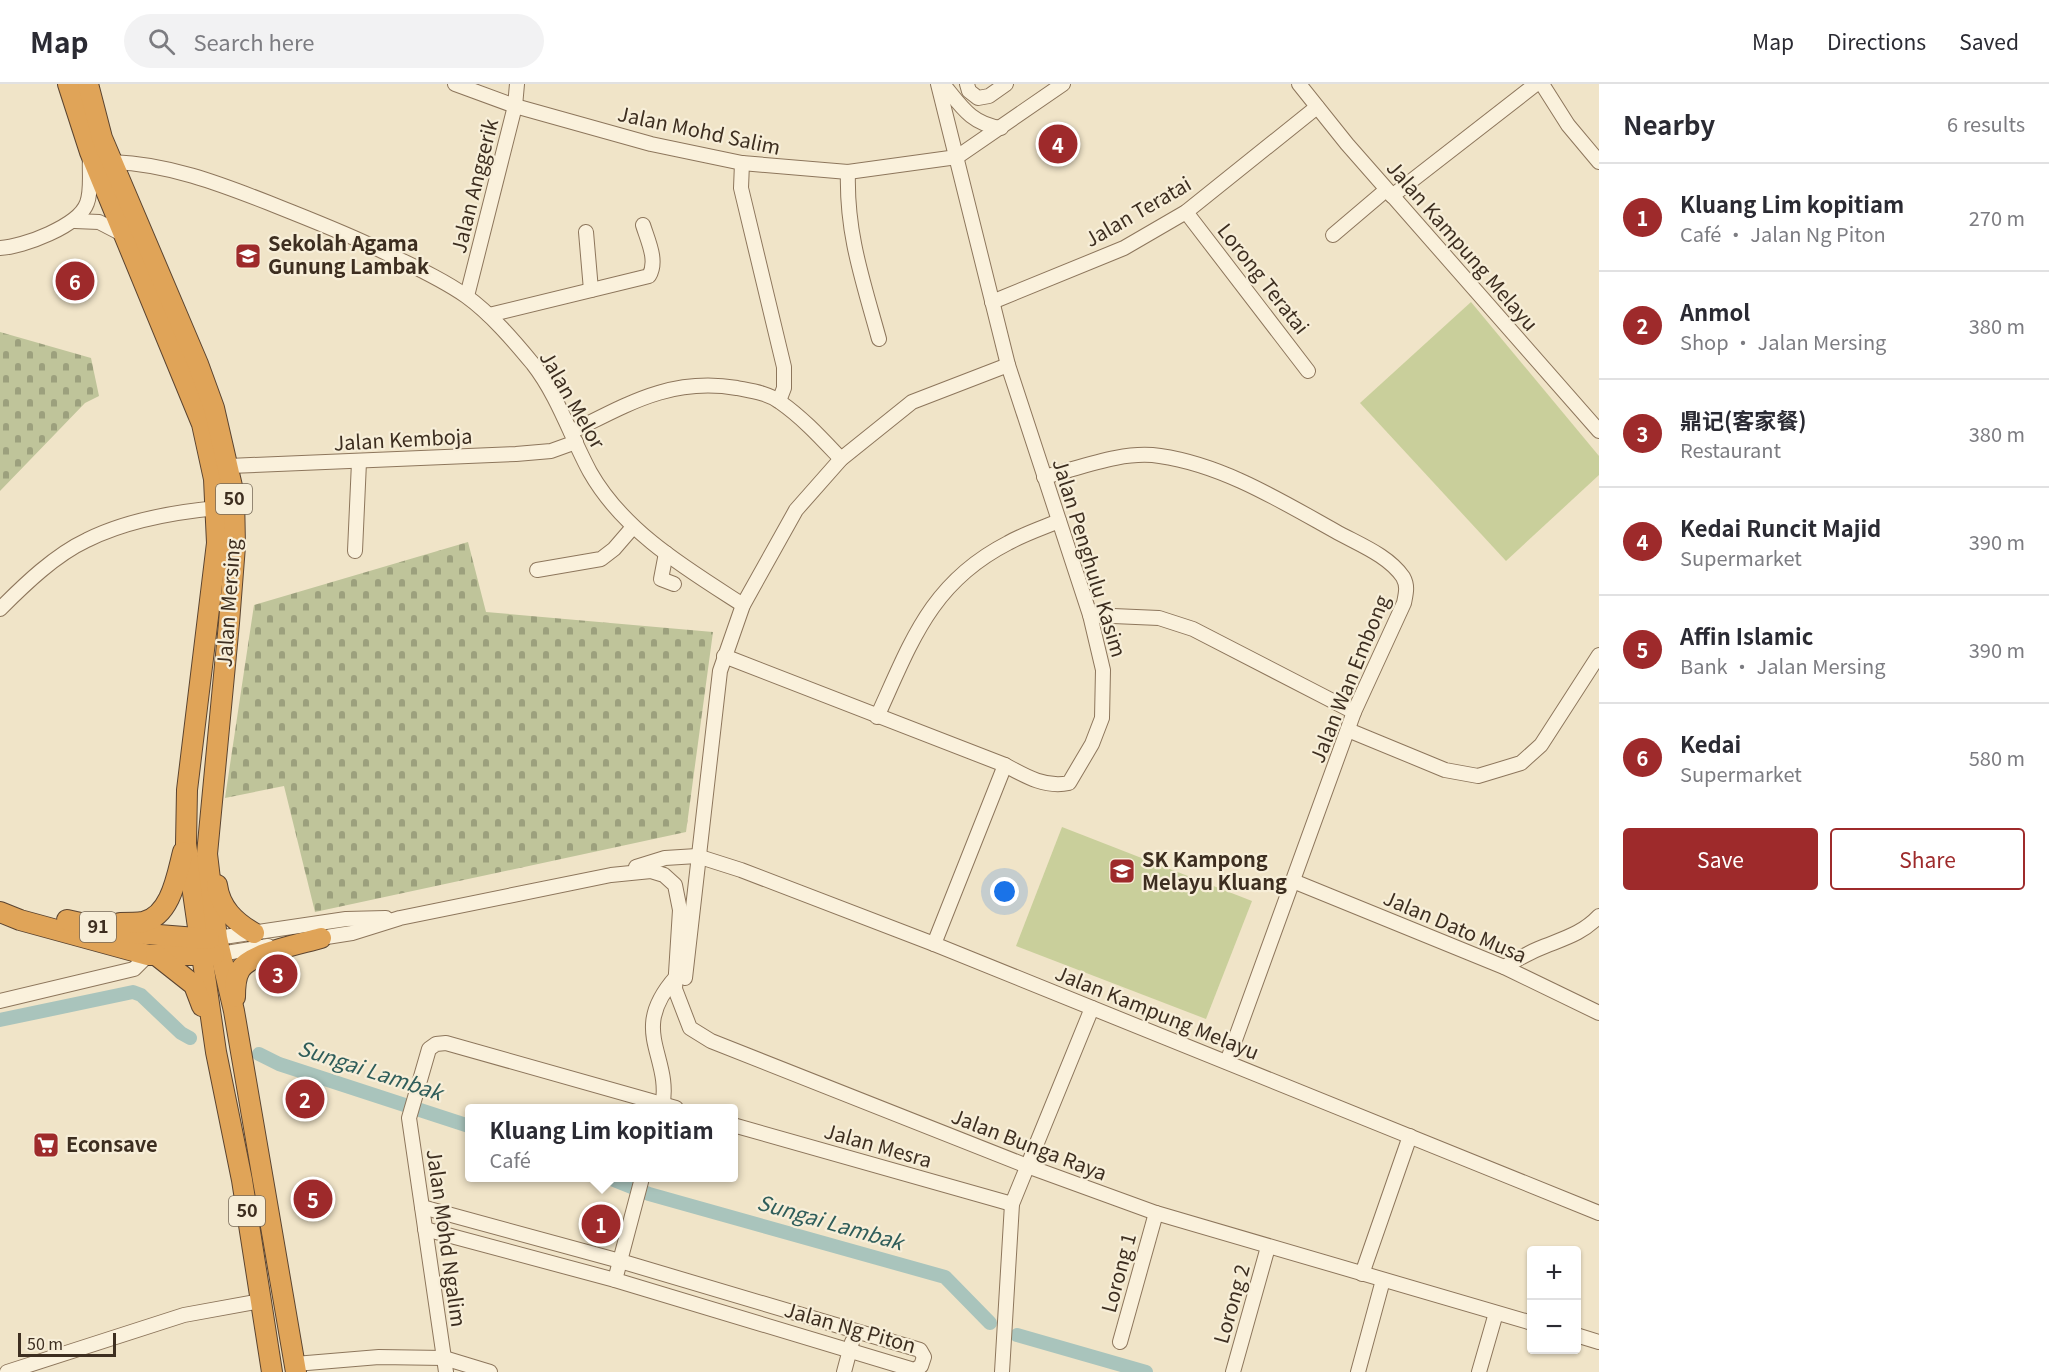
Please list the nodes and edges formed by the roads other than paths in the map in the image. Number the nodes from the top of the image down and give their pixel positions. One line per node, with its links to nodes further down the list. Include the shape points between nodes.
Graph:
1 (68, 84): 16 (highway, Jalan Mersing / 50)
2 (88, 84): 18 (highway, Jalan Mersing / 50, via 102,138)
3 (455, 84): 13 (street, Jalan Mohd Salim)
4 (517, 84): 13 (street, Jalan Anggerik)
5 (940, 84): 15 (street, via 968,116); 17 (street, Jalan Penghulu Kasim)
6 (967, 84): 7 (street, via 978,98 990,96)
7 (1006, 84)
8 (1063, 84): 15 (street, Jalan Mohd Salim)
9 (1299, 84): 14 (street, Jalan Kampung Melayu)
10 (1536, 84): 12 (street)
11 (1542, 84): 19 (street, via 1568,125)
12 (1517, 89): 22 (street)
13 (514, 106): 20 (street, Jalan Mohd Salim, via 651,144); 31 (street, Jalan Anggerik)
14 (1317, 107): 22 (street, Jalan Kampung Melayu); 23 (street, Jalan Teratai)
15 (1001, 128): 17 (street, Jalan Mohd Salim)
16 (90, 152): 24 (street, via 88,200); 28 (highway, Jalan Mersing / 50)
17 (957, 157): 21 (street, Jalan Mohd Salim); 32 (street, Jalan Penghulu Kasim)
18 (113, 162): 31 (street, Jalan Melor, via 146,163 215,182 340,231); 42 (highway, Jalan Mersing / 50, via 198,364)
19 (1599, 162)
20 (742, 163): 21 (street, Jalan Mohd Salim); 37 (street, via 741,188 784,367 784,388)
21 (848, 172): 34 (street, via 847,207 853,243)
22 (1389, 193): 27 (street); 38 (street, Jalan Kampung Melayu)
23 (1186, 212): 32 (street, Jalan Teratai, via 1124,248); 36 (street, Lorong Teratai)
24 (75, 221): 28 (street, via 99,222); 29 (street, via 47,235)
25 (643, 225): 30 (street, via 653,262 649,276)
26 (586, 232): 30 (street)
27 (1333, 235)
28 (126, 236): 44 (highway, Jalan Mersing / 50, via 202,424)
29 (0, 248)
30 (591, 290): 33 (street)
31 (467, 296): 33 (street, Jalan Melor)
32 (992, 302): 35 (street, Jalan Penghulu Kasim)
33 (489, 315): 39 (street, Jalan Melor, via 534,366)
34 (879, 339)
35 (1008, 365): 40 (street, via 912,402); 43 (street, Jalan Penghulu Kasim)
36 (1308, 371)
37 (778, 401): 39 (street, Jalan Kemboja, via 758,392 713,384 686,386 649,394); 40 (street, Jalan Kemboja)
38 (1598, 427)
39 (574, 437): 41 (street, Jalan Kemboja, via 551,451); 46 (street, Jalan Melor, via 591,474)
40 (841, 459): 51 (street, via 796,510)
41 (359, 462): 42 (street, Jalan Kemboja); 47 (street)
42 (229, 466): 60 (highway, Jalan Mersing / 50, via 235,546)
43 (1044, 477): 45 (street, Jalan Penghulu Kasim); 56 (street, Jalan Wan Embong, via 1125,457 1158,455 1190,462 1281,501 1386,560 1407,586 1404,603)
44 (217, 508): 52 (street, via 132,525 87,540 34,578); 61 (highway, Jalan Mersing / 50, via 217,543 187,790)
45 (1059, 521): 53 (street, Jalan Penghulu Kasim); 57 (street, via 1008,543 952,582 920,624)
46 (633, 527): 48 (street, Jalan Melor); 49 (street, via 601,559)
47 (355, 552)
48 (666, 553): 50 (street, via 661,579); 51 (street, Jalan Melor)
49 (537, 570)
50 (674, 584)
51 (743, 605): 55 (street)
52 (0, 609)
53 (1090, 615): 56 (street, via 1159,618 1193,629); 59 (street, Jalan Penghulu Kasim, via 1103,670 1104,695 1102,718 1080,765 1069,783 1055,786)
54 (1599, 655): 58 (street, via 1540,745 1521,763 1478,776 1445,770)
55 (724, 656): 57 (street, Jalan Penghulu Kasim); 62 (street)
56 (1354, 712): 58 (street, Jalan Wan Embong)
57 (877, 717): 59 (street, Jalan Penghulu Kasim)
58 (1348, 730): 64 (street, Jalan Wan Embong)
59 (1005, 765): 72 (street)
60 (209, 826): 70 (highway, via 218,890 225,909 236,923); 73 (highway, Jalan Mersing / 50)
61 (186, 844): 67 (highway, via 174,887 162,911 145,922); 73 (highway, Jalan Mersing / 50)
62 (697, 856): 63 (street, via 665,858); 72 (street, Jalan Kampung Melayu); 79 (street)
63 (611, 875): 69 (street); 76 (street, via 651,871 664,875 675,885 680,910)
64 (1293, 881): 75 (street, Jalan Dato Musa); 83 (street, Jalan Wan Embong)
65 (0, 903): 67 (highway, 91)
66 (0, 912): 74 (highway, 91)
67 (48, 916): 73 (highway, 91)
68 (1599, 916): 75 (street, via 1572,937)
69 (400, 918): 70 (street, via 346,919); 71 (street)
70 (254, 933): 73 (street)
71 (321, 938): 73 (street); 80 (highway, via 250,960 235,983)
72 (934, 944): 78 (street, Jalan Kampung Melayu)
73 (209, 947): 74 (highway, 91); 80 (highway, Jalan Mersing / 50); 82 (highway, Jalan Mersing / 50)
74 (152, 955): 77 (street, via 134,969); 82 (highway, via 194,985)
75 (1504, 967): 81 (street, Jalan Dato Musa)
76 (676, 977): 79 (street); 85 (street, via 653,1013 653,1039)
77 (0, 1001)
78 (1092, 1008): 83 (street, Jalan Kampung Melayu); 88 (street)
79 (681, 1010): 88 (street, Jalan Bunga Raya, via 690,1028 711,1041)
80 (234, 1011): 109 (highway, Jalan Mersing / 50)
81 (1599, 1013)
82 (214, 1039): 100 (highway, Jalan Mersing / 50)
83 (1227, 1062): 87 (street, Jalan Kampung Melayu)
84 (657, 1104): 91 (street, Jalan Mohd Ngalim, via 446,1043 436,1044 429,1049 409,1118)
85 (666, 1104)
86 (738, 1126): 90 (street, Jalan Mesra)
87 (1410, 1136): 93 (street, Jalan Kampung Melayu); 97 (street)
88 (1028, 1166): 90 (street); 92 (street, Jalan Bunga Raya)
89 (640, 1186): 96 (street)
90 (1012, 1204): 114 (street)
91 (422, 1207): 94 (street, Jalan Mohd Ngalim); 96 (street, Jalan Ng Piton)
92 (1156, 1213): 95 (street, Jalan Bunga Raya); 105 (street, Lorong 1)
93 (1599, 1213)
94 (425, 1228): 98 (street, Jalan Ng Piton); 108 (street, Jalan Mohd Ngalim)
95 (1268, 1247): 97 (street, Jalan Bunga Raya); 115 (street, Lorong 2)
96 (620, 1261): 98 (street); 103 (street, Jalan Ng Piton)
97 (1362, 1274): 99 (street, Jalan Bunga Raya)
98 (615, 1280): 107 (street, Jalan Ng Piton)
99 (1383, 1280): 101 (street, Jalan Bunga Raya); 116 (street)
100 (261, 1301): 110 (street, via 184,1315); 111 (highway, Jalan Mersing / 50)
101 (1496, 1313): 102 (street, Jalan Bunga Raya); 117 (street)
102 (1527, 1322)
103 (855, 1331): 107 (street); 107 (street, Jalan Ng Piton, via 920,1350 924,1357 921,1366 914,1370)
104 (1581, 1337): 106 (street)
105 (1120, 1342)
106 (1599, 1342)
107 (850, 1350): 113 (street)
108 (445, 1365): 109 (street, via 379,1357); 112 (street)
109 (296, 1368)
110 (7, 1372)
111 (272, 1372)
112 (490, 1372)
113 (844, 1372)
114 (1002, 1372)
115 (1233, 1372)
116 (1358, 1372)
117 (1479, 1372)

